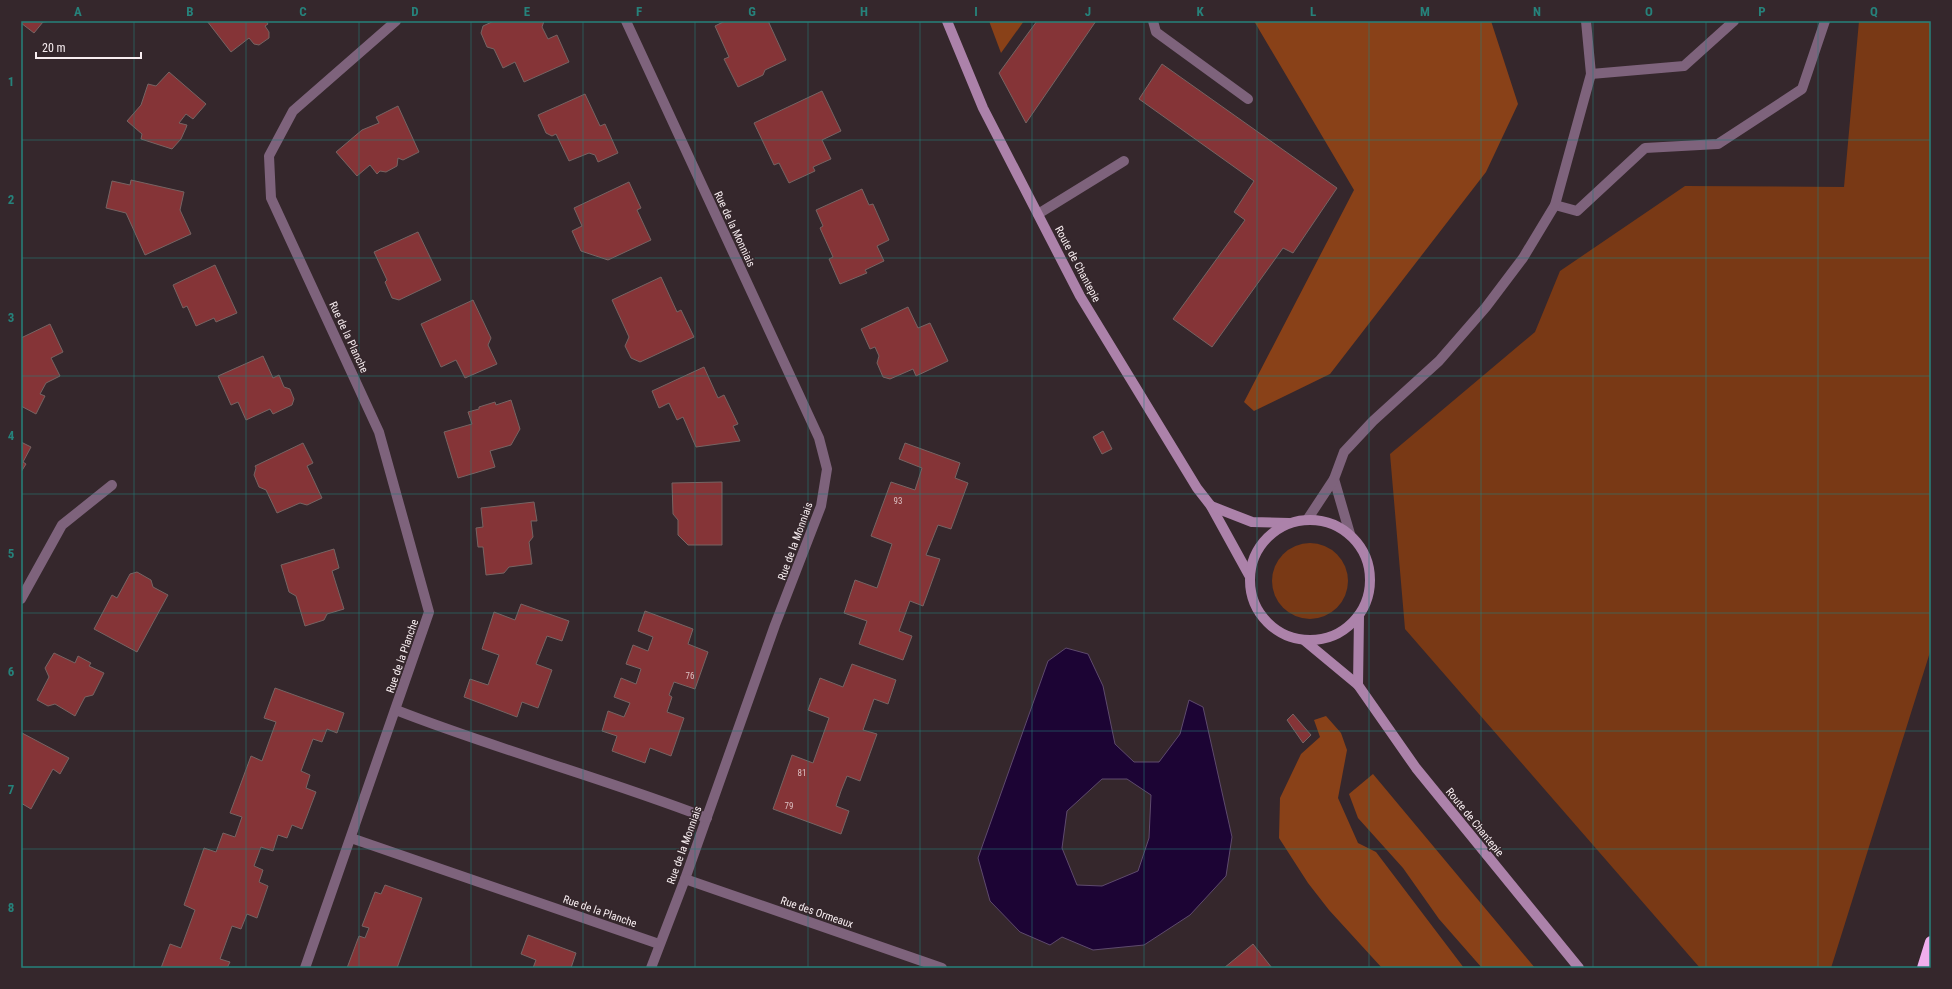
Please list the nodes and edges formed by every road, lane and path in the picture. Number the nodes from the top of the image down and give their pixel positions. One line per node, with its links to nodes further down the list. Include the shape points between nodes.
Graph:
1 (396, 21): 24 (street, Rue de la Planche, via 293,111 269,156 271,198 379,432 429,612)
2 (626, 21): 25 (street, Rue de la Monniais, via 819,438 827,469 821,506 775,625)
3 (947, 21): 12 (street, Route de Chantepie, via 983,108)
4 (1153, 21): 9 (street, via 1156,32)
5 (1586, 21): 8 (street)
6 (1734, 21): 8 (street, via 1684,66)
7 (1825, 21): 11 (street, via 1802,89 1718,144 1645,148 1577,211)
8 (1591, 74): 11 (street)
9 (1248, 99)
10 (1124, 161): 12 (street)
11 (1555, 205): 13 (street, via 1522,258 1486,307 1439,361 1373,421 1344,452)
12 (1038, 214): 15 (street, Route de Chantepie, via 1080,296 1197,488)
13 (1334, 479): 16 (street); 18 (street)
14 (112, 484): 20 (street, via 62,525)
15 (1211, 506): 17 (street, via 1252,522); 19 (street, Route de Chantepie)
16 (1307, 520): 17 (street); 18 (street, via 1322,521)
17 (1289, 523): 19 (street, via 1274,531 1262,543 1254,558)
18 (1350, 534): 21 (street, via 1362,548 1369,565 1371,583 1368,601)
19 (1250, 575): 22 (street, via 1250,594 1258,612 1270,627 1286,636)
20 (21, 599)
21 (1359, 617): 22 (street, via 1344,631 1325,639); 23 (street)
22 (1305, 641): 23 (street, Route de Chantepie)
23 (1358, 685): 33 (street, Route de Chantepie, via 1416,768)
24 (396, 710): 25 (street, Rue de la Planche); 26 (street, Rue de la Planche)
25 (706, 818): 27 (street, Rue de la Monniais)
26 (351, 838): 29 (street, Rue de la Planche); 30 (street, Rue de la Planche)
27 (685, 879): 29 (street, Rue de la Monniais); 32 (street, Rue des Ormeaux)
28 (1931, 942): 34 (highway)
29 (659, 944): 31 (street, Rue de la Monniais)
30 (305, 968)
31 (651, 968)
32 (942, 968)
33 (1579, 968)
34 (1923, 968)

